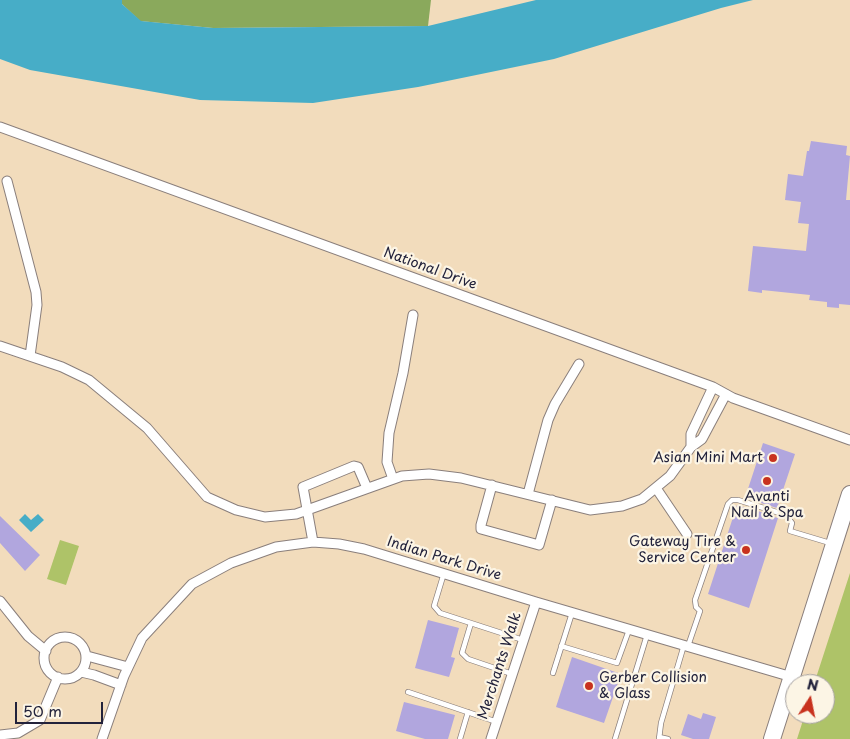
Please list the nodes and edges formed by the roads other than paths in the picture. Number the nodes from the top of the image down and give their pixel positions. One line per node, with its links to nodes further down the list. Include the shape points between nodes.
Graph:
1 (0, 127): 7 (street, National Drive)
2 (7, 181): 5 (street, via 36,292)
3 (413, 315): 11 (street, via 404,373 388,433 387,462)
4 (0, 346): 5 (street)
5 (30, 356): 18 (street, via 88,380 147,428 207,497 236,510 266,518)
6 (579, 364): 15 (street, via 548,420)
7 (713, 387): 8 (street, National Drive); 10 (street, via 691,434)
8 (726, 394): 9 (street, National Drive); 10 (street, via 702,439)
9 (850, 440)
10 (691, 447): 14 (street, via 670,476)
11 (393, 479): 12 (street, via 429,474); 13 (street)
12 (492, 485): 15 (street); 17 (street, via 481,529 539,546)
13 (367, 488): 18 (street); 18 (street, via 358,467 354,466 303,487)
14 (656, 488): 17 (street, via 642,499 622,506 590,510); 19 (street)
15 (528, 494): 17 (street)
16 (850, 494): 21 (highway)
17 (552, 500)
18 (308, 509): 20 (street)
19 (688, 534)
20 (313, 542): 22 (street, Indian Park Drive, via 364,549); 34 (street, Indian Park Drive, via 276,547 231,562 192,584 142,638)
21 (834, 544): 31 (lane, via 790,531 792,523 786,515 732,500 695,600 700,611); 38 (highway)
22 (444, 574): 24 (street, Indian Park Drive); 26 (lane, via 434,606 440,613)
23 (0, 601): 32 (street, via 28,636)
24 (536, 602): 25 (street, Indian Park Drive); 29 (street, Merchants Walk)
25 (572, 613): 27 (street, Indian Park Drive); 30 (lane)
26 (471, 623): 29 (lane); 37 (lane, via 462,653 468,659)
27 (629, 630): 28 (street, Indian Park Drive); 30 (lane, via 617,663)
28 (647, 635): 31 (street, Indian Park Drive); 51 (lane)
29 (524, 640): 37 (street, Merchants Walk)
30 (561, 646): 36 (lane)
31 (686, 646): 39 (street, Indian Park Drive); 47 (lane)
32 (46, 651): 33 (street, via 56,639 64,637 80,642); 40 (street, via 46,666)
33 (87, 656): 34 (street); 35 (street)
34 (128, 667): 41 (street, Indian Park Drive)
35 (81, 672): 40 (street, via 70,678); 41 (street)
36 (552, 673)
37 (512, 674): 45 (street, Merchants Walk)
38 (793, 674)
39 (785, 676)
40 (58, 677): 46 (street, via 40,720 18,733)
41 (121, 685): 48 (street, Indian Park Drive)
42 (408, 692): 44 (lane)
43 (785, 699): 53 (highway)
44 (468, 712): 45 (lane); 49 (lane)
45 (497, 722): 50 (street, Merchants Walk)
46 (0, 735)
47 (659, 738): 52 (lane)
48 (102, 739)
49 (460, 739)
50 (491, 739)
51 (614, 739)
52 (668, 739)
53 (772, 739)

